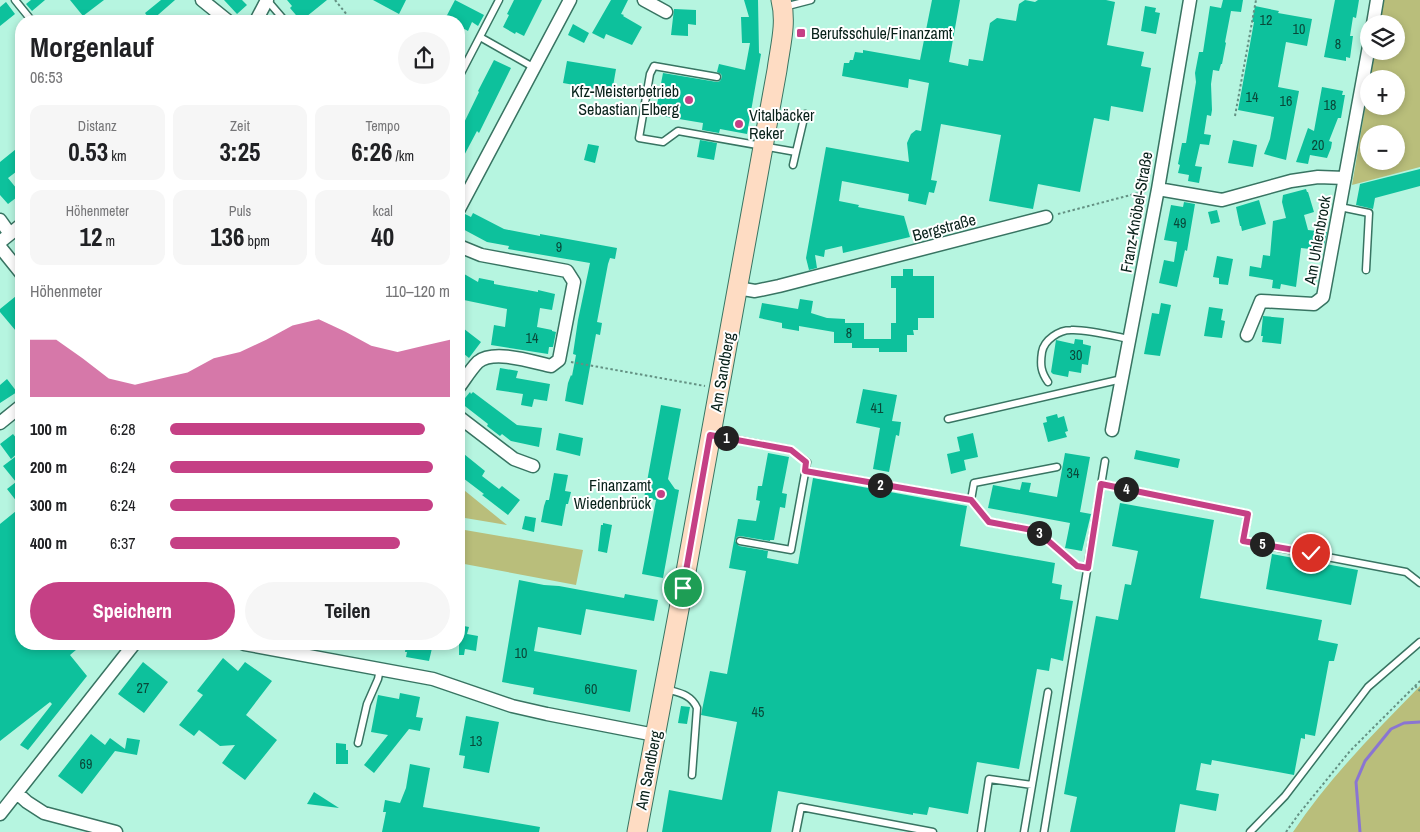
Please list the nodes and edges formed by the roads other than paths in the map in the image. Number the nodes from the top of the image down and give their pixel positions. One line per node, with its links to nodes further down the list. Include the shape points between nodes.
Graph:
1 (15, 0): 12 (lane)
2 (202, 0): 13 (street)
3 (267, 0): 14 (street); 15 (lane)
4 (499, 0): 17 (lane)
5 (570, 0): 20 (street)
6 (644, 0): 11 (street)
7 (812, 0): 10 (lane)
8 (1190, 0): 27 (street, Franz-Knöbel-Straße)
9 (1377, 0): 16 (street)
10 (782, 4): 23 (main road, Am Sandberg, via 783,28)
11 (666, 12)
12 (27, 15)
13 (221, 15)
14 (259, 15)
15 (280, 15)
16 (1374, 15)
17 (480, 37): 19 (lane); 20 (lane)
18 (1366, 60): 26 (street, Am Uhlenbrock)
19 (465, 66)
20 (533, 67): 28 (street)
21 (717, 77): 23 (lane, via 654,66 639,138 663,142 678,131)
22 (805, 114): 24 (lane)
23 (763, 146): 24 (lane); 39 (main road, Am Sandberg)
24 (796, 152): 25 (lane)
25 (793, 165)
26 (1345, 178): 27 (street, Am Uhlenbrock, via 1291,181 1222,200); 29 (street, Am Uhlenbrock)
27 (1158, 188): 41 (street, Franz-Knöbel-Straße)
28 (465, 197)
29 (1340, 207): 38 (lane, via 1369,213); 40 (street, Am Uhlenbrock, via 1323,297 1314,304 1261,301)
30 (1046, 217): 39 (street, Bergstraße, via 779,286 755,291)
31 (0, 220): 33 (street)
32 (15, 230): 33 (street)
33 (10, 234): 34 (street)
34 (0, 242)
35 (0, 247): 37 (street)
36 (465, 248): 42 (street, via 481,255 567,271 574,282 559,360 552,366 487,357 478,362)
37 (15, 266)
38 (1366, 270)
39 (737, 288): 50 (main road, Am Sandberg)
40 (1247, 335)
41 (1129, 340): 43 (street, Franz-Knöbel-Straße); 44 (lane, via 1071,330 1056,334 1043,347 1042,373)
42 (465, 379)
43 (1122, 379): 46 (lane); 49 (street, Franz-Knöbel-Straße)
44 (1048, 382)
45 (15, 411): 48 (street)
46 (948, 419)
47 (465, 422): 52 (street, via 514,459)
48 (0, 423)
49 (1112, 430)
50 (710, 435): 54 (lane, via 791,450 806,462); 64 (main road, Am Sandberg)
51 (1105, 461): 55 (lane)
52 (533, 466)
53 (1057, 467): 56 (lane, via 974,483)
54 (805, 471): 56 (lane); 57 (lane, via 792,550)
55 (1101, 484): 58 (lane); 59 (lane, via 1248,514 1243,541 1406,572)
56 (971, 500): 58 (lane, via 989,522 1037,531 1077,566)
57 (740, 541)
58 (1088, 568): 78 (lane)
59 (1420, 583)
60 (1420, 642): 79 (lane, via 1368,687 1285,796)
61 (129, 650): 70 (street)
62 (277, 650): 63 (street)
63 (380, 669): 66 (street, via 434,679 512,706); 67 (lane)
64 (664, 689): 66 (main road, Am Sandberg); 68 (lane, via 686,694 694,700 697,708)
65 (1048, 692): 69 (lane)
66 (655, 735): 73 (main road, Am Sandberg)
67 (358, 743)
68 (692, 775)
69 (1032, 785): 76 (lane, via 989,778); 77 (lane)
70 (17, 793): 71 (street); 72 (street, via 44,813)
71 (0, 814)
72 (116, 832)
73 (637, 832)
74 (796, 832): 75 (lane, via 801,808)
75 (933, 832)
76 (981, 832)
77 (1024, 832)
78 (1044, 832)
79 (1250, 832)

